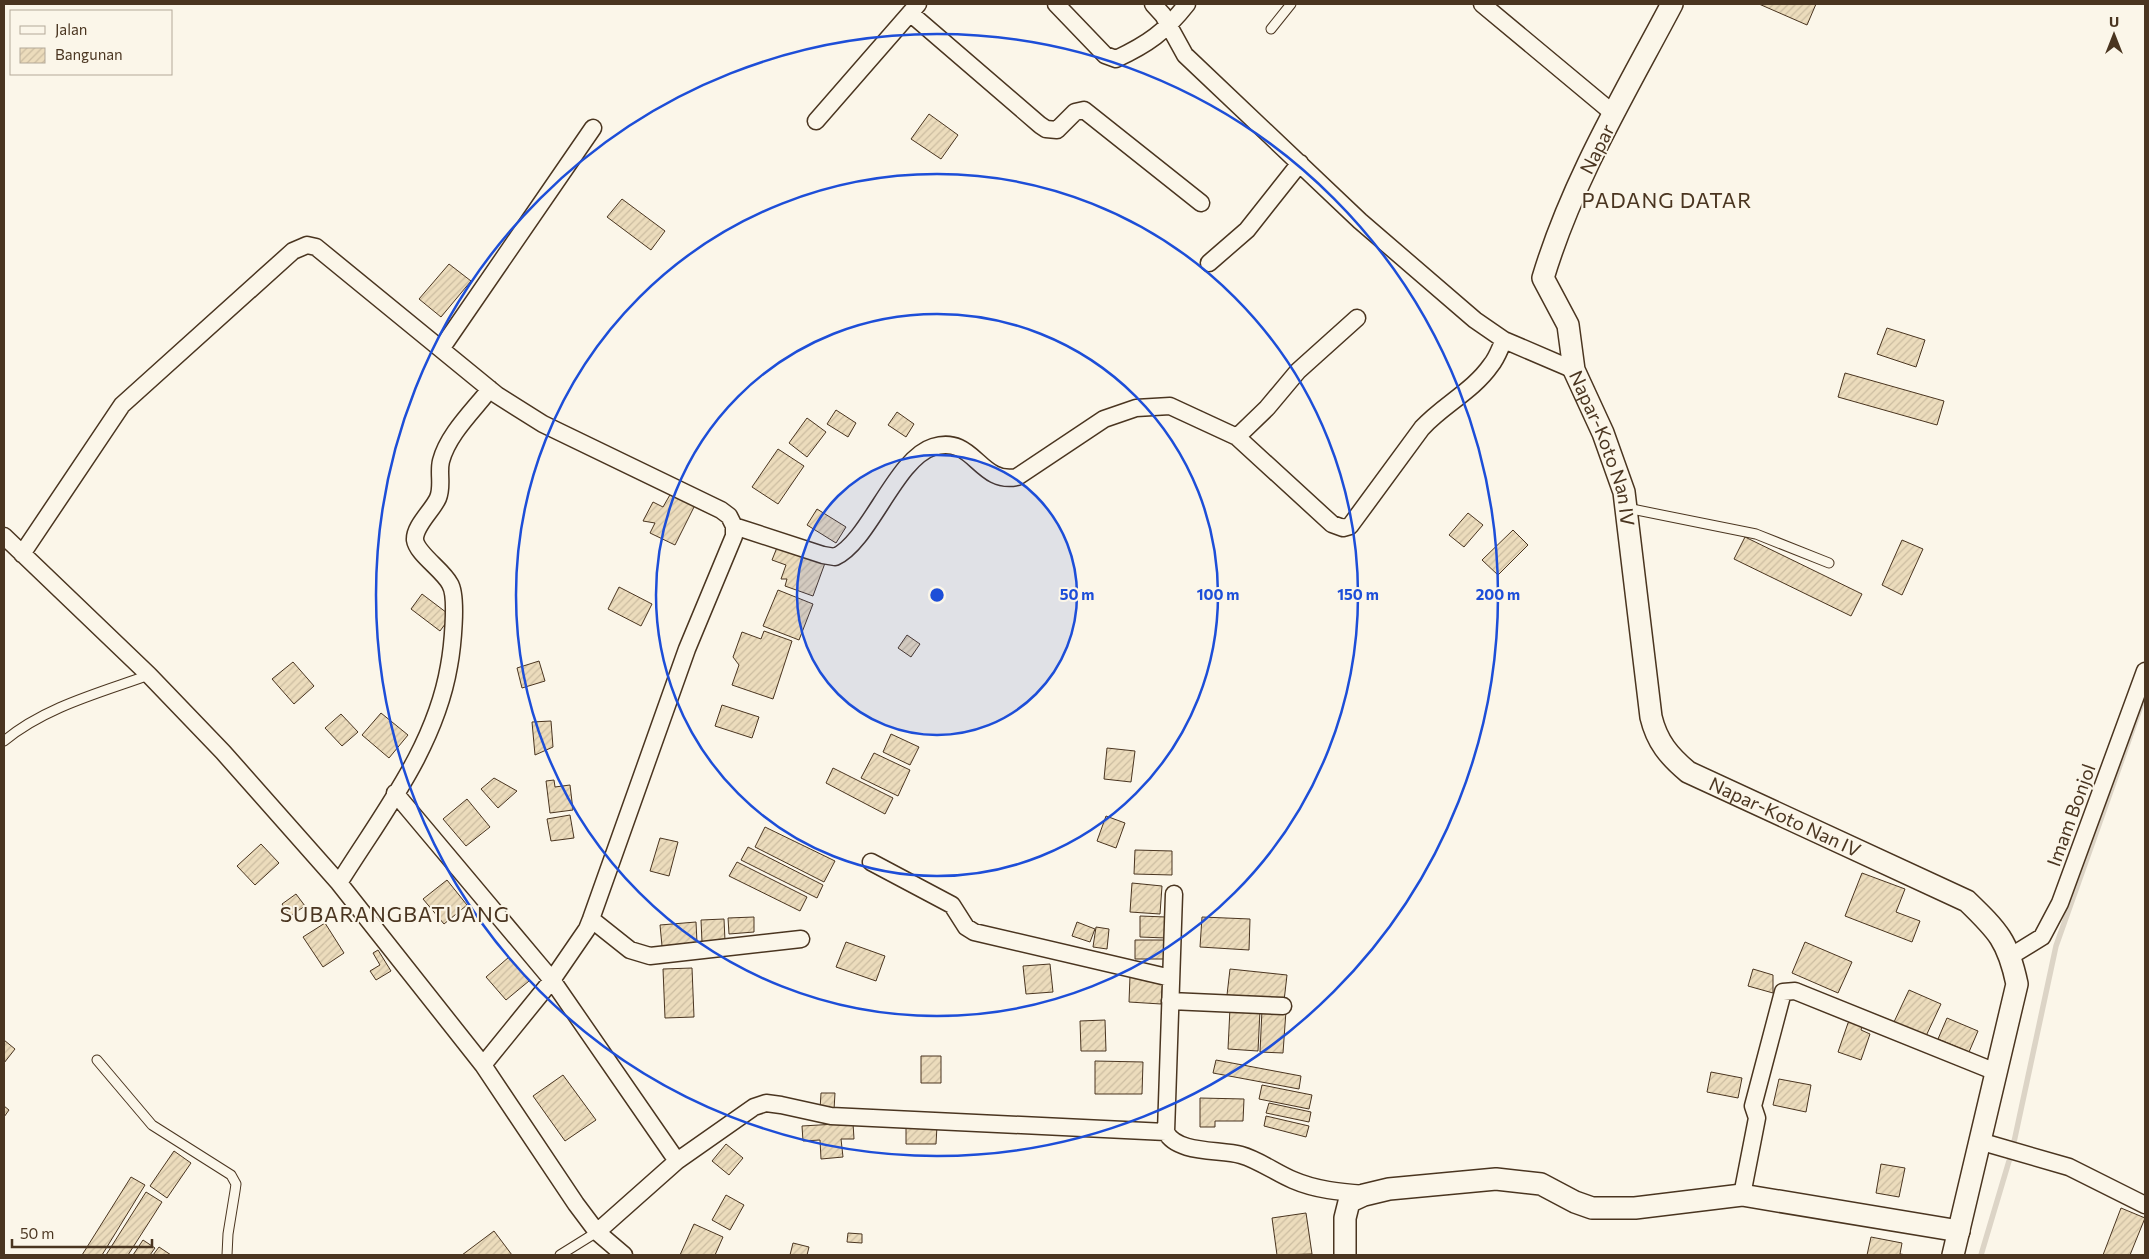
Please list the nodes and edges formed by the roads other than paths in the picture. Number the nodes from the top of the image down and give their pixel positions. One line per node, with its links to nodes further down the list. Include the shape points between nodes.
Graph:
1 (1056, 4): 8 (street, via 1110,58 1142,47)
2 (1153, 4): 8 (street)
3 (1187, 4): 8 (street)
4 (1291, 4): 9 (lane)
5 (1482, 4): 10 (street)
6 (1672, 4): 10 (street, Napar)
7 (914, 8): 11 (street); 14 (street, via 1040,125 1057,130 1075,112 1084,110)
8 (1169, 27): 13 (street, via 1185,54)
9 (1271, 29)
10 (1614, 114): 17 (street, Napar, via 1556,234 1543,278)
11 (816, 121)
12 (593, 128): 19 (street)
13 (1300, 162): 15 (street, via 1247,230); 18 (street, via 1367,227 1475,320)
14 (1201, 203)
15 (1209, 263)
16 (1357, 318): 22 (street, via 1298,371)
17 (1568, 325): 20 (street, Napar-Koto Nan IV)
18 (1504, 340): 20 (street); 22 (street, via 1492,364 1471,388 1422,428 1350,526 1343,528 1332,524)
19 (441, 349): 21 (street); 26 (street, via 316,247 301,246 122,405)
20 (1574, 370): 23 (street, Napar-Koto Nan IV, via 1615,463)
21 (490, 389): 24 (street, via 543,424 721,510); 31 (street, via 445,450 439,471 441,487 438,498 416,533 419,550 452,585 449,664 431,730 411,771)
22 (1237, 437): 24 (street, via 1170,406 1136,408 1104,419 1017,477 1003,479 963,449 953,445 932,447 917,456 854,540 835,557)
23 (1626, 508): 27 (lane, via 1756,534); 37 (street, Napar-Koto Nan IV, via 1651,717 1663,748 1688,772 1967,901 1990,923)
24 (734, 526): 35 (street, via 731,546 686,648)
25 (4, 536): 26 (street)
26 (22, 554): 29 (street)
27 (1829, 564)
28 (2145, 671): 37 (street, Imam Bonjol, via 2060,903 2042,938)
29 (149, 675): 30 (lane, via 58,708); 33 (street, via 223,752)
30 (4, 741)
31 (395, 793): 33 (street); 39 (street)
32 (870, 862): 38 (street, via 952,905 966,927 974,932)
33 (339, 884): 43 (street)
34 (1174, 894): 38 (street)
35 (591, 918): 36 (street, via 639,955); 39 (street)
36 (801, 939)
37 (2011, 956): 44 (street, Napar-Koto Nan IV, via 2017,984)
38 (1171, 978): 40 (street)
39 (552, 980): 43 (street); 47 (street)
40 (1170, 1001): 41 (street); 45 (street)
41 (1283, 1006)
42 (97, 1060): 53 (lane, via 152,1125 231,1175 236,1184)
43 (483, 1065): 52 (street)
44 (1996, 1072): 46 (street, Napar-Koto Nan IV); 48 (street, via 1795,991 1783,992 1753,1106 1757,1118)
45 (1166, 1132): 47 (street, via 831,1116 766,1104 754,1107); 49 (street, via 1182,1145 1244,1156 1305,1184)
46 (1979, 1141): 50 (street, via 2069,1167); 51 (street, Napar-Koto Nan IV)
47 (677, 1161): 52 (street)
48 (1742, 1195): 49 (street, via 1602,1209 1582,1205 1541,1184 1496,1179 1389,1189); 51 (street)
49 (1361, 1197): 56 (street, via 1345,1214)
50 (2145, 1205)
51 (1959, 1231): 57 (street, Napar-Koto Nan IV)
52 (597, 1232): 54 (lane); 55 (street)
53 (227, 1255)
54 (560, 1255)
55 (624, 1255)
56 (1345, 1255)
57 (1953, 1255)

